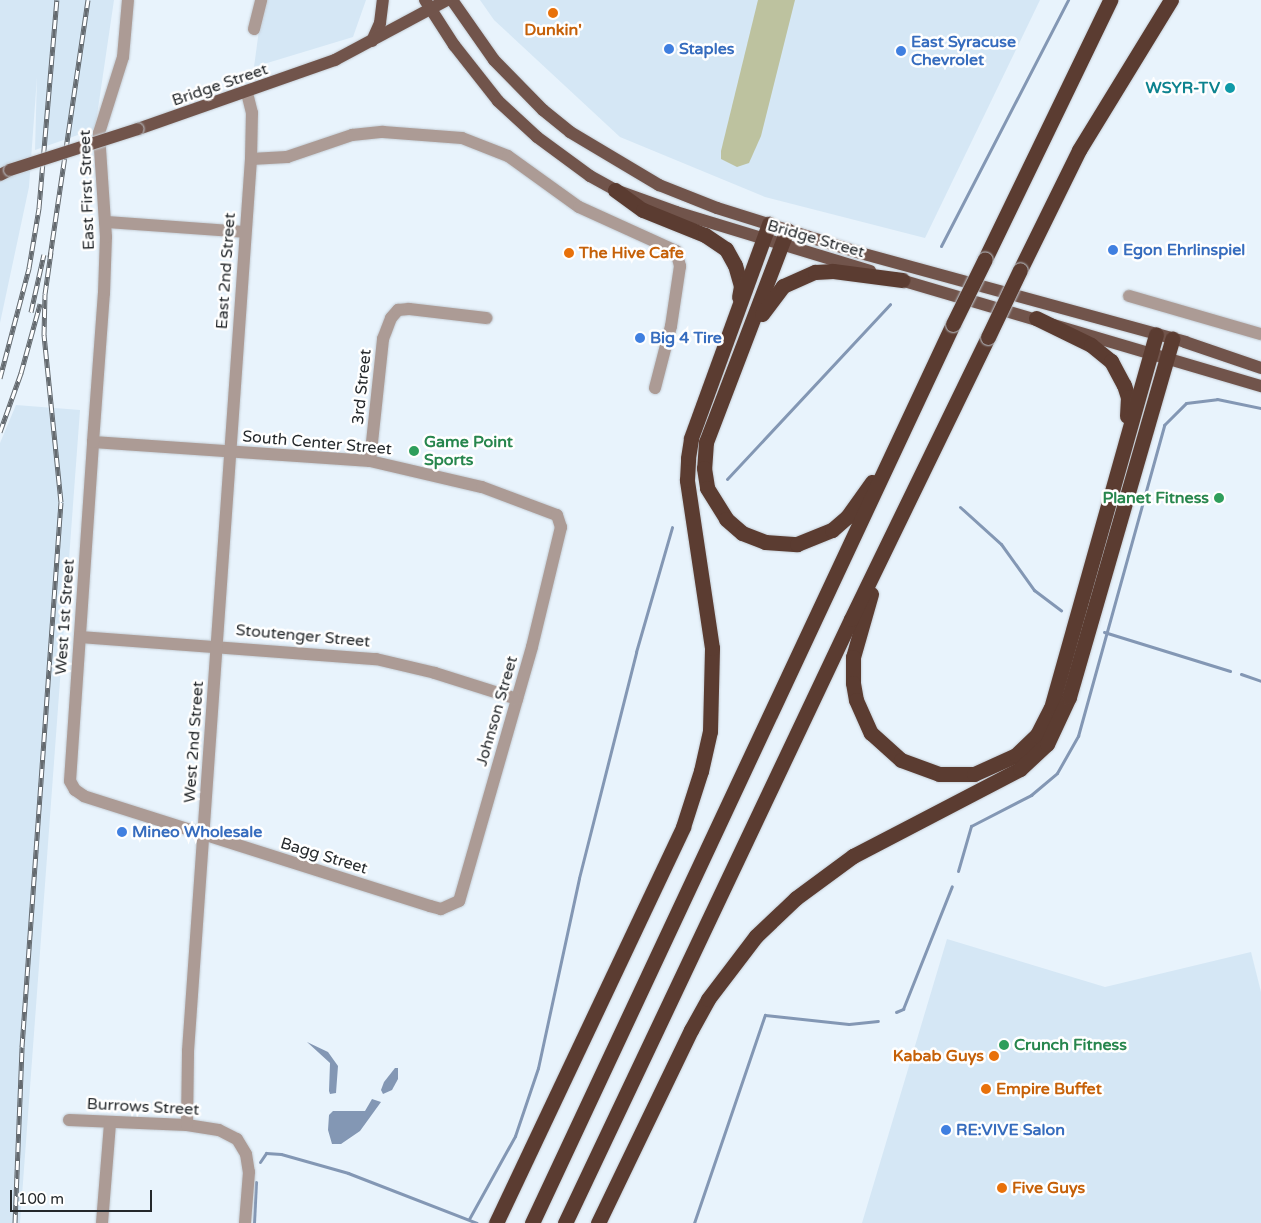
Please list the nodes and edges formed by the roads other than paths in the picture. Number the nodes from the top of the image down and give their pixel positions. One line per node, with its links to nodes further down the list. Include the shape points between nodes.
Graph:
1 (128, 0): 15 (street, East First Street, via 123,57 99,133)
2 (261, 0): 9 (street)
3 (383, 0): 10 (main road, via 380,23)
4 (447, 0): 8 (main road, Bridge Street)
5 (452, 0): 16 (main road, Bridge Street, via 494,60 542,110 570,132 659,185)
6 (1110, 0): 38 (highway, bridge)
7 (1171, 0): 41 (highway, bridge, via 1087,136)
8 (428, 5): 10 (main road, Bridge Street); 14 (main road, Bridge Street, via 498,101 544,142)
9 (254, 29)
10 (372, 42): 11 (main road, Bridge Street, via 335,60)
11 (247, 93): 12 (street, East 2nd Street, via 252,112); 13 (main road, Bridge Street, bridge)
12 (251, 159): 18 (street, East 2nd Street); 34 (street, via 287,157 352,135 383,132 462,138 508,156 579,207 676,251 680,266 671,326)
13 (2, 172)
14 (615, 190): 19 (main road, Bridge Street); 25 (highway, via 643,210 705,235 726,249 736,265 741,286)
15 (106, 222): 18 (street); 35 (street, East First Street)
16 (769, 224): 17 (main road, Bridge Street); 19 (highway)
17 (787, 230): 20 (highway); 27 (main road, Bridge Street)
18 (246, 232): 37 (street, East 2nd Street)
19 (764, 241): 20 (main road, Bridge Street); 25 (highway)
20 (781, 245): 21 (main road, Bridge Street); 26 (highway)
21 (902, 280): 24 (main road, Bridge Street); 26 (highway, via 833,271 802,276 774,295)
22 (1128, 296): 28 (street)
23 (486, 318): 39 (street, 3rd Street, via 409,308 398,310 391,318 383,339)
24 (1036, 318): 30 (main road, Bridge Street); 36 (highway, via 1098,350 1118,371 1128,398)
25 (734, 322): 54 (highway, via 691,438 688,458 687,480 712,648 710,731 701,771 683,827)
26 (749, 334): 38 (highway, via 706,442 704,468 707,488 716,505 742,532 777,544 808,541 832,530 847,517)
27 (1156, 334): 29 (main road, Bridge Street); 30 (highway)
28 (1261, 334)
29 (1172, 339): 31 (highway); 32 (main road, Bridge Street)
30 (1151, 351): 31 (main road, Bridge Street); 36 (highway)
31 (1167, 356): 33 (main road, Bridge Street); 58 (highway, via 1069,697 1047,744 1020,769 853,856 796,898 756,936 708,999 690,1030)
32 (1261, 368)
33 (1261, 386)
34 (655, 388)
35 (93, 442): 37 (street, South Center Street); 42 (street, West 1st Street)
36 (1126, 443): 41 (highway, via 1051,708 1037,735 1000,765 956,776 921,770 884,747 865,723 852,683 853,657)
37 (230, 452): 39 (street, South Center Street); 43 (street, West 2nd Street)
38 (892, 452): 48 (highway)
39 (370, 461): 40 (street, South Center Street, via 482,487 550,510)
40 (559, 518): 44 (street, Johnson Street, via 561,527)
41 (885, 552): 57 (highway)
42 (80, 637): 43 (street, Stoutenger Street); 45 (street, West 1st Street, via 70,782)
43 (217, 646): 44 (street, Stoutenger Street, via 376,658); 46 (street, West 2nd Street)
44 (517, 699): 47 (street, Johnson Street, via 462,894 459,901)
45 (76, 791): 46 (street, Bagg Street)
46 (204, 836): 47 (street, Bagg Street, via 430,906); 51 (street, West 2nd Street, via 188,1051)
47 (450, 906)
48 (587, 1101): 55 (highway); 56 (highway)
49 (69, 1120): 50 (street, Burrows Street)
50 (110, 1123): 51 (street, Burrows Street); 52 (street)
51 (187, 1125): 53 (street, Burrows Street, via 219,1130 240,1142 249,1172)
52 (102, 1223)
53 (245, 1223)
54 (496, 1223)
55 (524, 1223)
56 (532, 1223)
57 (565, 1223)
58 (598, 1223)

